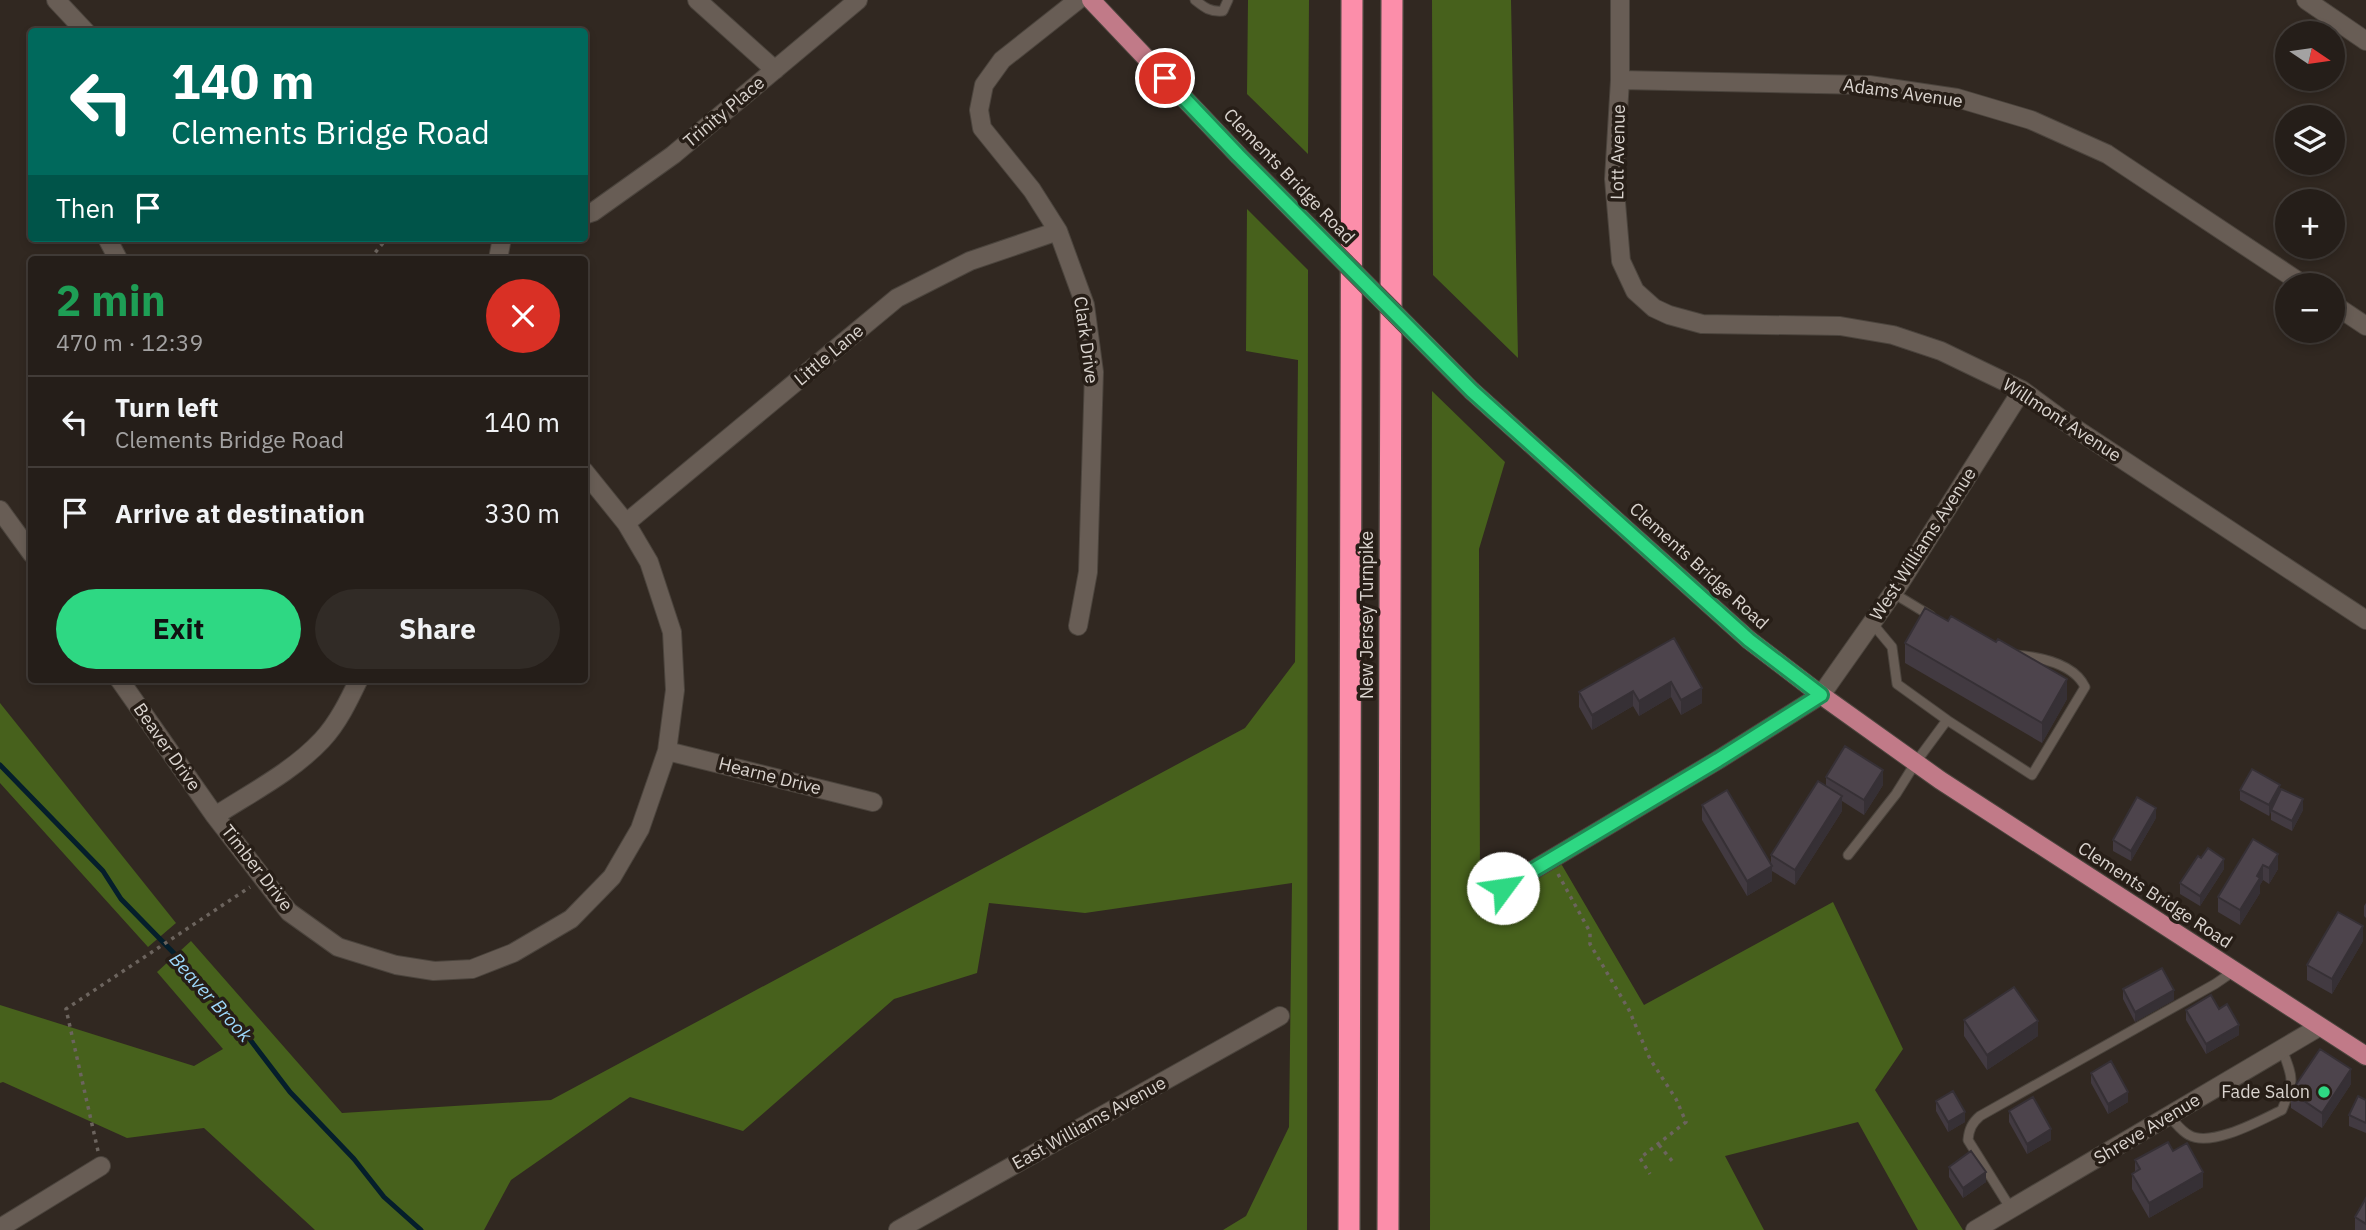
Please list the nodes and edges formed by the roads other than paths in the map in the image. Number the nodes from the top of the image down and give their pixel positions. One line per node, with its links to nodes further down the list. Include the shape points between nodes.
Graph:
1 (56, 0): 12 (street)
2 (697, 0): 14 (street)
3 (858, 0): 14 (street, Trinity Place)
4 (1078, 0): 17 (street, Clark Drive, via 1002,60 984,85 979,110 982,128)
5 (1091, 0): 35 (main road, Clements Bridge Road, bridge, via 1472,391 1749,640)
6 (1195, 0): 7 (lane, via 1215,12 1223,11)
7 (1228, 0)
8 (1352, 0): 53 (highway, New Jersey Turnpike)
9 (1392, 0): 54 (highway, New Jersey Turnpike)
10 (1620, 0): 15 (street, Lott Avenue)
11 (2306, 0): 13 (street)
12 (82, 28)
13 (2366, 41)
14 (775, 70): 16 (street, Trinity Place, via 673,155)
15 (1620, 80): 18 (street, Adams Avenue, via 1869,85 1957,98 2031,120 2107,154); 19 (street, Lott Avenue, via 1614,179 1621,261)
16 (588, 214)
17 (1058, 231): 25 (street, Little Lane, via 970,261 897,298); 31 (street, Clark Drive, via 1085,305 1094,372 1088,572)
18 (2286, 273)
19 (1643, 298): 22 (street, Willmont Avenue, via 1669,315 1702,324 1840,326 1893,335 1941,351)
20 (2345, 312): 21 (street)
21 (2366, 326)
22 (2022, 390): 27 (street, West Williams Avenue); 29 (street, Willmont Avenue)
23 (588, 476): 25 (street, Timber Drive)
24 (0, 510): 26 (street)
25 (626, 523): 37 (street, Timber Drive, via 649,562 672,632 675,690)
26 (28, 548)
27 (1893, 593): 28 (lane); 30 (street, West Williams Avenue)
28 (1940, 620)
29 (2366, 620)
30 (1872, 623): 35 (street, West Williams Avenue); 36 (lane, via 1892,647 1897,684)
31 (1078, 626)
32 (2008, 654): 36 (lane, via 2043,658 2080,677 2085,687 2032,775)
33 (122, 683): 40 (street, Beaver Drive)
34 (357, 683): 40 (street, via 324,738 296,764)
35 (1821, 695): 38 (main road, Clements Bridge Road); 42 (street)
36 (1947, 720): 38 (lane)
37 (667, 751): 39 (street, Hearne Drive); 40 (street, Timber Drive, via 640,829 612,877 571,919 513,953 472,969 434,971 396,965 338,947 289,912)
38 (1916, 762): 41 (lane); 43 (main road, Clements Bridge Road)
39 (873, 802)
40 (215, 816)
41 (1848, 855)
42 (1503, 888)
43 (2234, 971): 45 (main road, Clements Bridge Road); 50 (lane, via 1974,1121 1968,1140)
44 (1280, 1016): 52 (street, East Williams Avenue)
45 (2319, 1027): 46 (street, Shreve Avenue); 47 (main road, Clements Bridge Road)
46 (2282, 1049): 48 (street, Shreve Avenue); 48 (lane, via 2292,1077 2282,1110 2230,1134 2199,1138 2188,1135)
47 (2366, 1056)
48 (2169, 1116): 50 (street, Shreve Avenue)
49 (101, 1166): 51 (street)
50 (2011, 1209): 55 (street, Shreve Avenue)
51 (0, 1228)
52 (898, 1230)
53 (1349, 1230)
54 (1388, 1230)
55 (1975, 1230)

